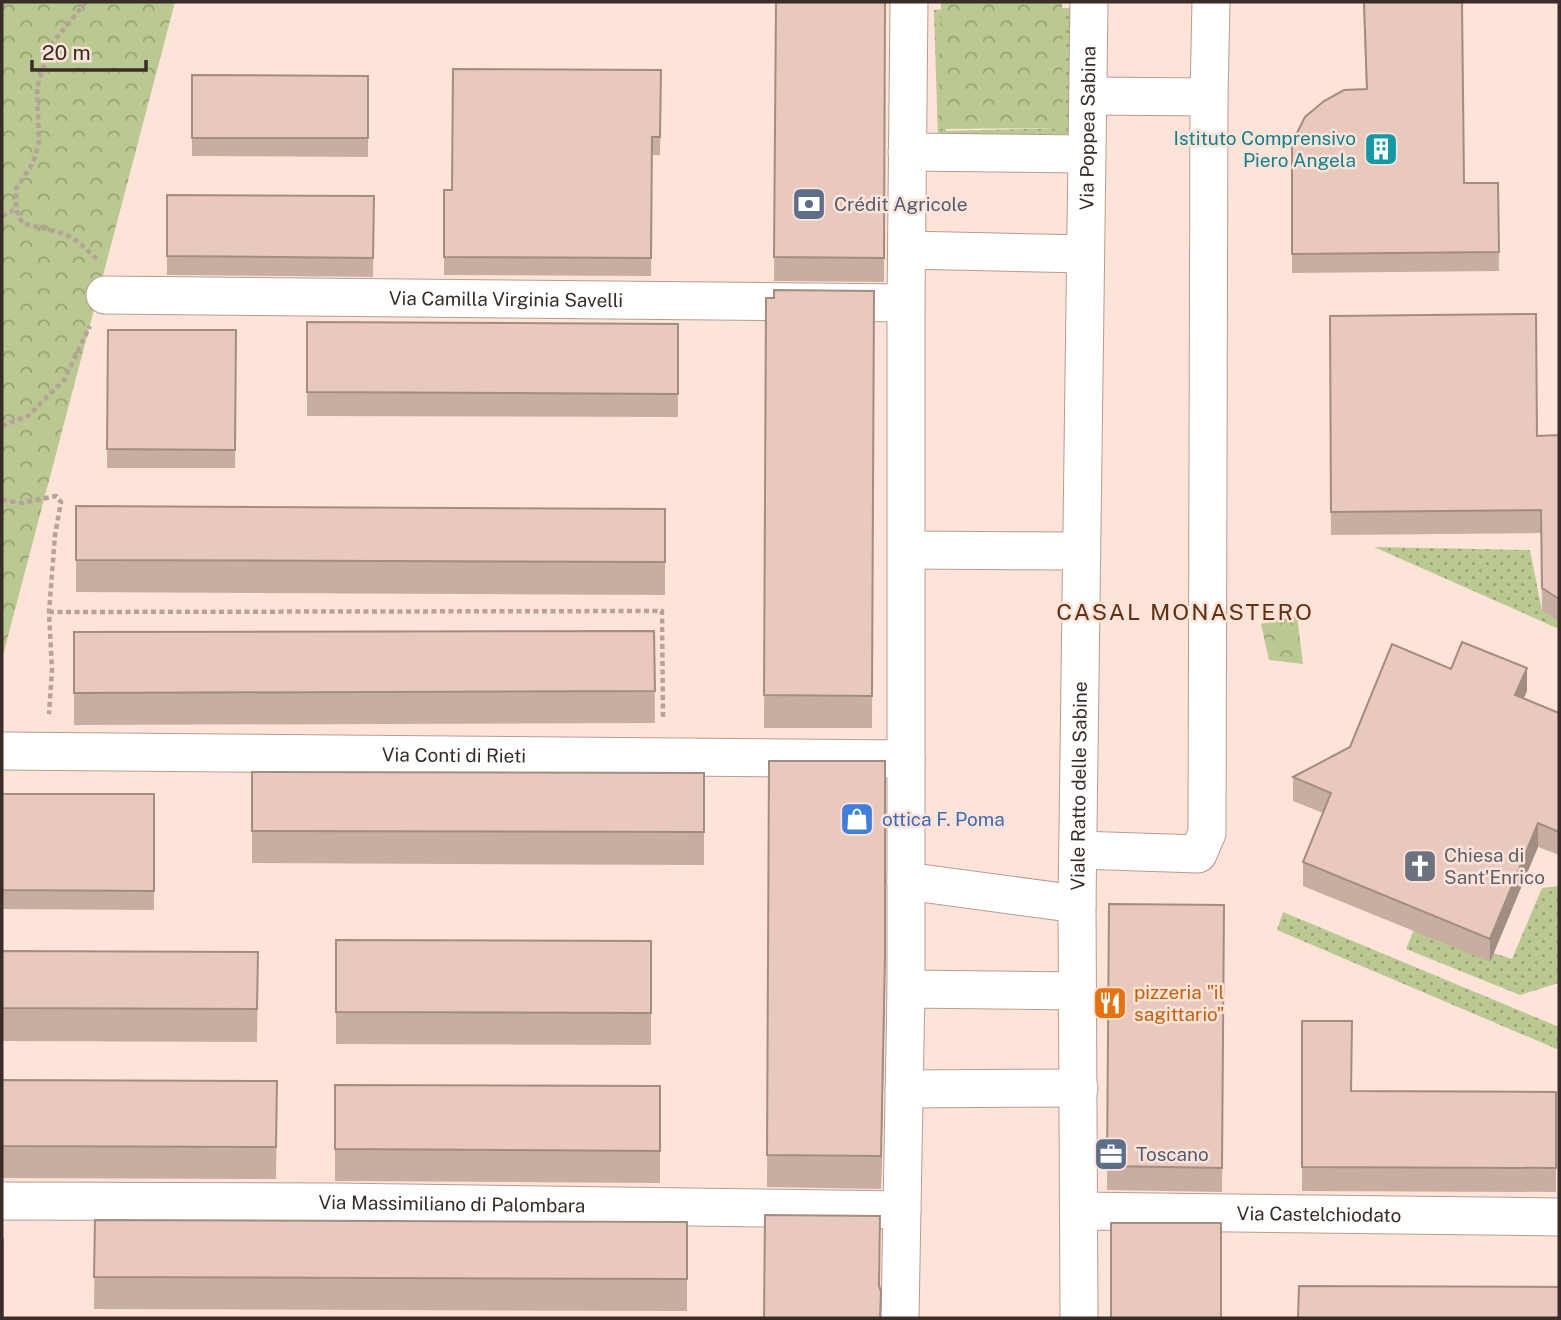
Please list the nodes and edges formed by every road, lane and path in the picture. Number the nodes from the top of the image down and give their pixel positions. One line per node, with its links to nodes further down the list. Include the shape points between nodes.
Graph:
1 (86, 2): 9 (path, via 49,47 37,88 38,143 33,163 16,189)
2 (909, 2): 7 (street)
3 (1089, 2): 5 (street, Via Poppea Sabina)
4 (1210, 2): 6 (street)
5 (1088, 96): 6 (street); 8 (street, Via Poppea Sabina)
6 (1209, 97): 24 (street, via 1207,833 1198,854)
7 (907, 152): 8 (street); 11 (street)
8 (1086, 154): 12 (street, Via Poppea Sabina)
9 (16, 209): 10 (path); 13 (path, via 22,223 74,239 99,261)
10 (2, 216)
11 (907, 250): 12 (street); 14 (street)
12 (1084, 254): 18 (street, Viale Ratto delle Sabine)
13 (105, 295): 14 (street, Via Camilla Virginia Savelli); 15 (path, via 64,380 28,416)
14 (906, 303): 17 (street)
15 (2, 426)
16 (2, 500): 19 (path, via 22,503 56,496 61,502)
17 (907, 550): 18 (street); 23 (street)
18 (1081, 551): 24 (street, Viale Ratto delle Sabine)
19 (49, 611): 21 (path); 22 (path, via 662,611)
20 (2, 751): 21 (street, Via Conti di Rieti)
21 (46, 752): 22 (street, Via Conti di Rieti)
22 (663, 756): 23 (street, Via Conti di Rieti)
23 (906, 759): 25 (street)
24 (1077, 850): 26 (street, Viale Ratto delle Sabine)
25 (906, 881): 26 (street); 27 (street)
26 (1077, 904): 28 (street, Viale Ratto delle Sabine)
27 (906, 989): 28 (street); 30 (street)
28 (1078, 991): 29 (street, Viale Ratto delle Sabine)
29 (1079, 1088): 30 (street); 33 (street, Viale Ratto delle Sabine)
30 (904, 1089): 32 (street)
31 (2, 1201): 32 (street, Via Massimiliano di Palombara)
32 (902, 1210): 35 (street)
33 (1079, 1211): 34 (street, Via Castelchiodato); 36 (street, Viale Ratto delle Sabine)
34 (1559, 1217)
35 (900, 1318)
36 (1079, 1318)

